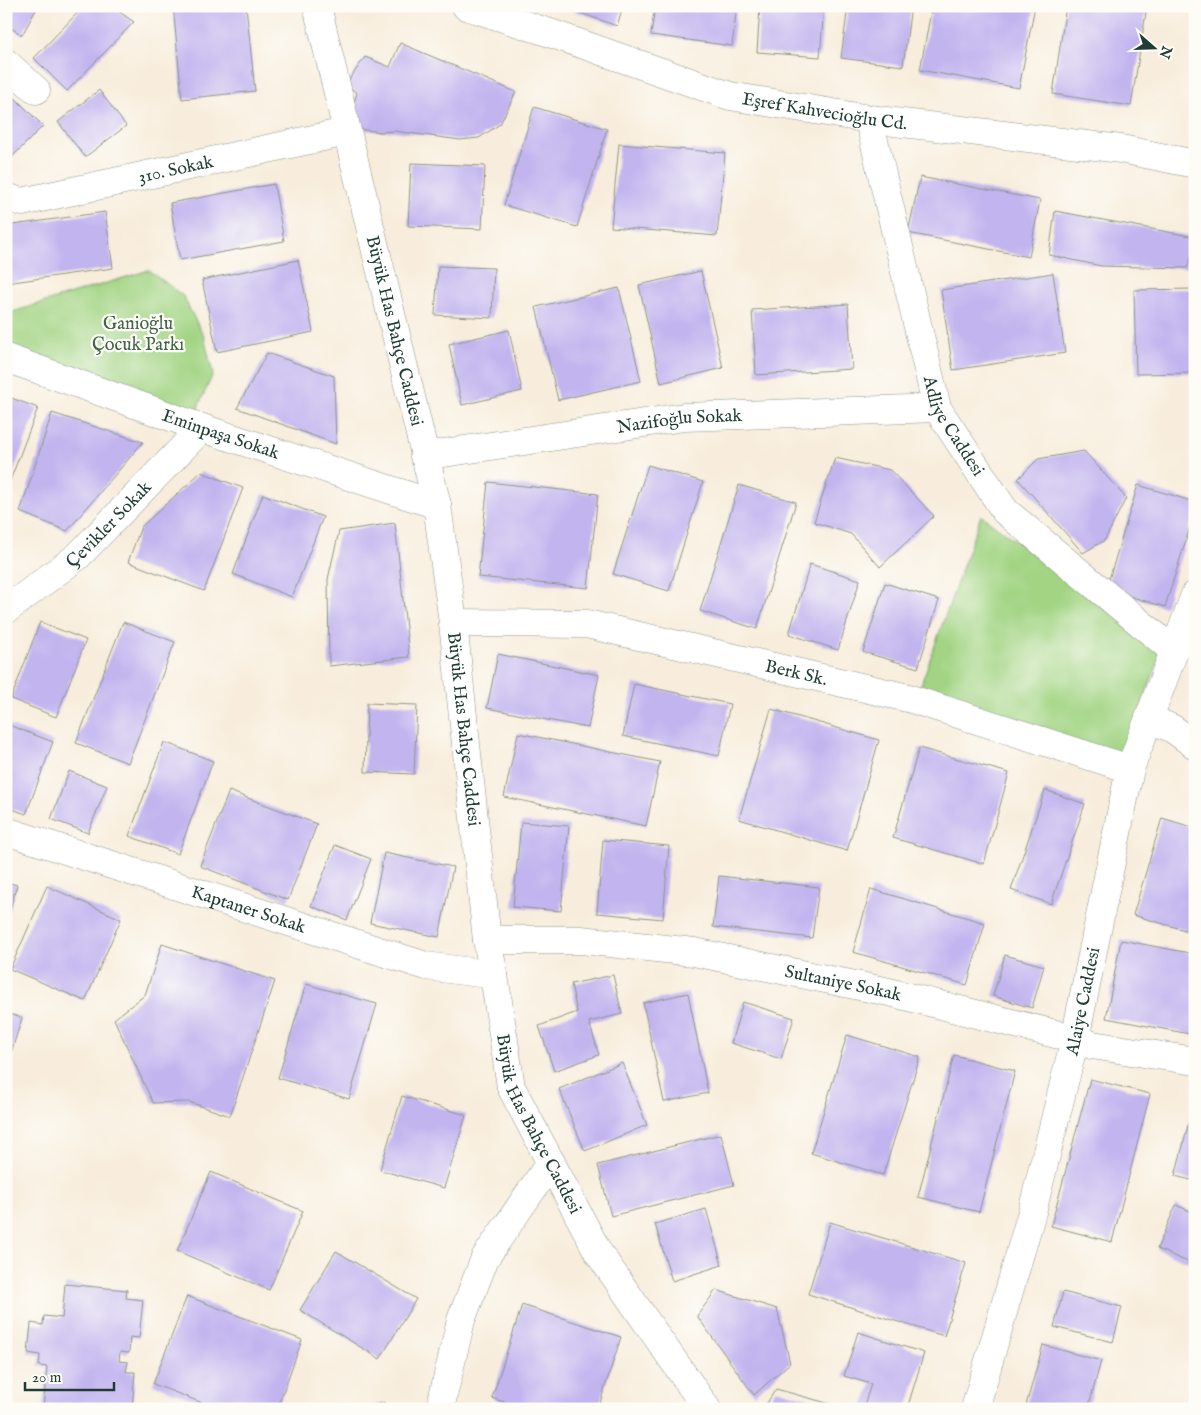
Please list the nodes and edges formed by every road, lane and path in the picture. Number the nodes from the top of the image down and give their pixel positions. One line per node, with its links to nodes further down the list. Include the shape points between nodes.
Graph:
1 (317, 6): 6 (street, Büyük Has Bahçe Caddesi)
2 (466, 6): 5 (street, Eşref Kahvecioğlu Cd., via 730,96)
3 (6, 63): 4 (street)
4 (36, 90)
5 (869, 119): 7 (street, Eşref Kahvecioğlu Cd., via 1121,149); 10 (street, Adliye Caddesi)
6 (346, 132): 8 (street, 310. Sokak, via 22,202); 12 (street, Büyük Has Bahçe Caddesi)
7 (1195, 164)
8 (6, 197)
9 (6, 358): 11 (street, Eminpaşa Sokak)
10 (937, 408): 12 (street, Nazifoğlu Sokak, via 684,417); 17 (street, Adliye Caddesi, via 1005,511)
11 (202, 428): 13 (street, Eminpaşa Sokak); 15 (street, Çevikler Sokak, via 78,556)
12 (424, 456): 13 (street, Büyük Has Bahçe Caddesi)
13 (437, 505): 16 (street, Büyük Has Bahçe Caddesi)
14 (1195, 595): 17 (street, Alaiye Caddesi)
15 (6, 610)
16 (453, 622): 20 (street, Berk Sk., via 587,624 908,698); 22 (street, Büyük Has Bahçe Caddesi)
17 (1174, 651): 18 (street, Alaiye Caddesi)
18 (1149, 718): 19 (street); 20 (street, Alaiye Caddesi)
19 (1195, 745)
20 (1130, 769): 24 (street, Alaiye Caddesi)
21 (6, 832): 23 (street, Kaptaner Sokak, via 426,966)
22 (486, 940): 23 (street, Büyük Has Bahçe Caddesi); 24 (street, Sultaniye Sokak, via 581,940 694,952 889,992)
23 (494, 975): 26 (street, Büyük Has Bahçe Caddesi, via 511,1087)
24 (1075, 1039): 25 (street, Sultaniye Sokak, via 1092,1045); 29 (street, Alaiye Caddesi, via 1032,1212)
25 (1195, 1061)
26 (551, 1162): 27 (street, via 485,1258 461,1320); 28 (street, Büyük Has Bahçe Caddesi, via 598,1252)
27 (440, 1409)
28 (707, 1409)
29 (975, 1409)

